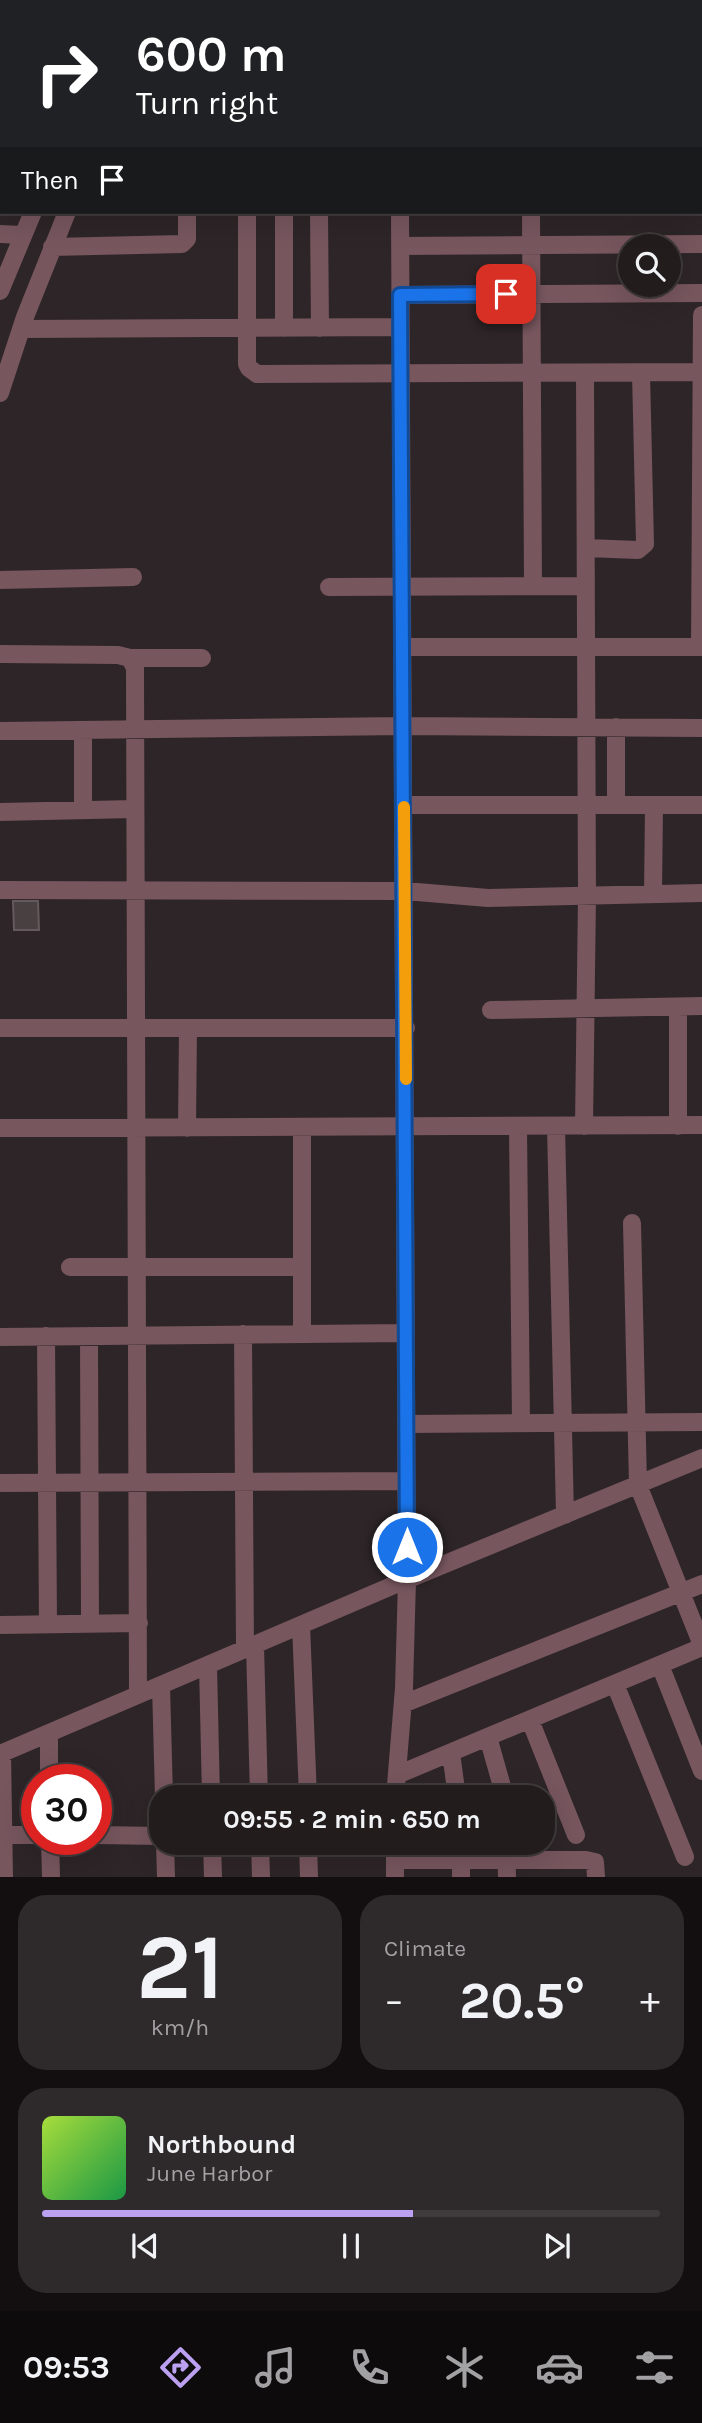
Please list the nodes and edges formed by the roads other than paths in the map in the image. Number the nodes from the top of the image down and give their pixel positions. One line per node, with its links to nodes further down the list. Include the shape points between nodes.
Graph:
1 (32, 214): 10 (street)
2 (66, 214): 14 (street)
3 (187, 214): 14 (street, via 187,239 182,244)
4 (247, 214): 21 (street)
5 (284, 214): 22 (street)
6 (319, 214): 23 (street)
7 (400, 214): 13 (street)
8 (531, 214): 12 (street)
9 (0, 234): 10 (street)
10 (21, 235): 15 (street)
11 (702, 244): 12 (street)
12 (531, 245): 13 (street); 17 (street)
13 (400, 246): 18 (street)
14 (52, 247): 24 (street)
15 (0, 291)
16 (702, 293): 17 (street)
17 (532, 294): 18 (street); 28 (street)
18 (400, 295): 20 (street)
19 (702, 315): 25 (street)
20 (400, 327): 23 (street); 29 (street)
21 (245, 328): 22 (street); 24 (street); 29 (street, via 248,369 257,374)
22 (284, 328): 23 (street)
23 (320, 328)
24 (21, 330): 30 (street)
25 (701, 372): 27 (street); 31 (street)
26 (585, 373): 27 (street); 28 (street); 32 (street)
27 (641, 373): 32 (street, via 645,544 638,550)
28 (533, 374): 29 (street); 35 (street)
29 (401, 376): 38 (street)
30 (0, 393)
31 (700, 484): 40 (street)
32 (586, 548): 36 (street)
33 (133, 577): 34 (street)
34 (0, 580)
35 (533, 586): 36 (street); 38 (street)
36 (586, 586): 41 (street)
37 (329, 587): 38 (street)
38 (403, 587): 39 (street)
39 (403, 647): 41 (street); 45 (street)
40 (701, 647): 41 (street)
41 (587, 648): 46 (street)
42 (0, 654): 44 (street)
43 (202, 657): 44 (street)
44 (130, 658): 50 (street, via 135,668)
45 (404, 726): 46 (street); 50 (street); 52 (street)
46 (587, 727): 47 (street); 53 (street)
47 (616, 727): 48 (street); 54 (street)
48 (702, 728)
49 (83, 730): 50 (street); 51 (street); 58 (street)
50 (136, 730): 57 (street)
51 (0, 732)
52 (404, 805): 53 (street); 61 (street)
53 (585, 805): 54 (street); 65 (street)
54 (616, 805): 55 (street)
55 (654, 805): 56 (street); 64 (street)
56 (702, 805)
57 (134, 808): 58 (street); 62 (street)
58 (83, 810): 59 (street)
59 (0, 812)
60 (0, 890): 62 (street)
61 (405, 891): 62 (street); 65 (street, via 488,898); 73 (street)
62 (136, 892): 71 (street)
63 (702, 893): 64 (street)
64 (653, 894): 65 (street)
65 (587, 897): 68 (street)
66 (702, 1006): 67 (street)
67 (678, 1007): 68 (street); 76 (street)
68 (584, 1008): 69 (street); 75 (street)
69 (491, 1010)
70 (0, 1028): 71 (street)
71 (136, 1028): 72 (street); 80 (street)
72 (188, 1028): 73 (street); 81 (street)
73 (405, 1028): 83 (street)
74 (702, 1125): 76 (street)
75 (584, 1126): 76 (street); 78 (street)
76 (678, 1126)
77 (518, 1127): 78 (street); 83 (street); 97 (street)
78 (556, 1127): 98 (street)
79 (0, 1128): 80 (street)
80 (136, 1128): 81 (street); 85 (street)
81 (187, 1128): 82 (street)
82 (302, 1128): 83 (street); 87 (street)
83 (406, 1128): 88 (street)
84 (632, 1223): 95 (street)
85 (137, 1266): 86 (street); 87 (street); 90 (street)
86 (71, 1267)
87 (302, 1267): 89 (street)
88 (406, 1333): 89 (street); 99 (street)
89 (302, 1334): 91 (street)
90 (137, 1335): 91 (street); 93 (street); 106 (street)
91 (243, 1335): 102 (street)
92 (46, 1336): 93 (street); 94 (street); 104 (street)
93 (89, 1336): 105 (street)
94 (0, 1337)
95 (636, 1422): 96 (street); 98 (street); 107 (street)
96 (702, 1422)
97 (521, 1423): 98 (street); 99 (street)
98 (566, 1423): 108 (street)
99 (406, 1424): 101 (street)
100 (702, 1458): 107 (street)
101 (407, 1481): 102 (street); 109 (street)
102 (244, 1482): 106 (street); 118 (street)
103 (0, 1483): 104 (street)
104 (46, 1483): 105 (street); 115 (street)
105 (90, 1483): 106 (street); 113 (street)
106 (138, 1483): 112 (street)
107 (638, 1485): 108 (street); 111 (street)
108 (565, 1515): 109 (street)
109 (407, 1580): 116 (street); 124 (street)
110 (702, 1584): 111 (street)
111 (681, 1592): 117 (street); 124 (street)
112 (139, 1623): 113 (street); 123 (street)
113 (90, 1624): 115 (street)
114 (0, 1625): 115 (street)
115 (48, 1625)
116 (301, 1625): 118 (street); 136 (street)
117 (702, 1646): 120 (street)
118 (250, 1647): 119 (street); 135 (street)
119 (208, 1665): 122 (street); 134 (street)
120 (660, 1665): 121 (street); 131 (street)
121 (615, 1684): 125 (street); 150 (street)
122 (161, 1685): 123 (street); 133 (street)
123 (138, 1695): 126 (street)
124 (403, 1704): 132 (street)
125 (530, 1720): 127 (street); 143 (street)
126 (49, 1733): 129 (street); 130 (street)
127 (488, 1737): 128 (street); 139 (street)
128 (451, 1753): 132 (street); 138 (street)
129 (1, 1754): 140 (street)
130 (50, 1764)
131 (702, 1771)
132 (397, 1775): 137 (street)
133 (164, 1785)
134 (211, 1785)
135 (258, 1785)
136 (308, 1785)
137 (396, 1785)
138 (455, 1785)
139 (502, 1785)
140 (4, 1835): 141 (street); 155 (street)
141 (21, 1835)
142 (112, 1835): 144 (street)
143 (576, 1835)
144 (149, 1836)
145 (50, 1855): 156 (street)
146 (165, 1855): 157 (street)
147 (212, 1855): 158 (street)
148 (260, 1855): 159 (street)
149 (308, 1855): 160 (street)
150 (685, 1857)
151 (395, 1860): 152 (street)
152 (461, 1869): 153 (street)
153 (507, 1869): 154 (street)
154 (553, 1869): 161 (street, via 595,1862)
155 (4, 1877)
156 (51, 1877)
157 (166, 1877)
158 (213, 1877)
159 (261, 1877)
160 (309, 1877)
161 (596, 1877)

